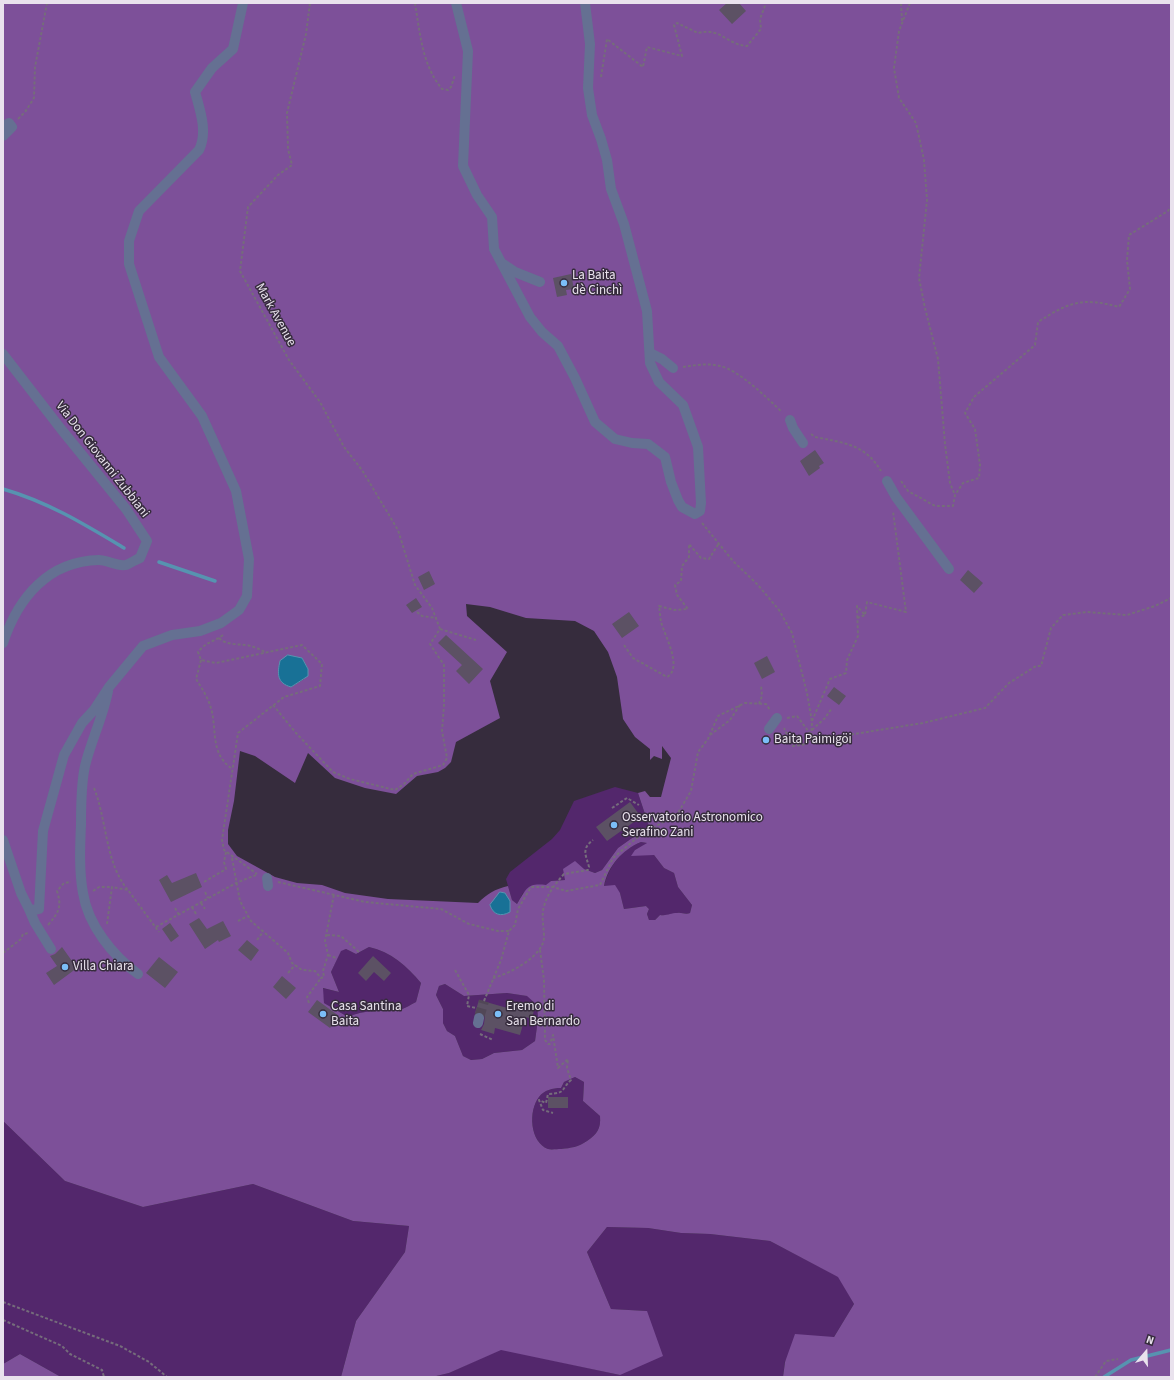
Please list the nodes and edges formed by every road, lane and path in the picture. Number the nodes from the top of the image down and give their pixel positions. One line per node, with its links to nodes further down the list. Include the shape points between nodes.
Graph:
1 (47, 3): 13 (path, via 35,67 34,98)
2 (243, 3): 44 (street, via 233,49 212,68 195,92 203,124 202,144 139,211 130,241 129,264 159,357 202,416 236,491 249,559 247,596 239,610 221,623 200,631 172,635 143,646)
3 (310, 3): 33 (path, Mark Avenue, via 306,34 287,113 288,149 292,165 278,175 248,207 240,271 289,360 320,402 344,447 362,470 398,530 415,585)
4 (415, 3): 11 (path, via 425,58 433,79 442,89 448,90)
5 (456, 3): 17 (street, via 468,51 463,166 477,195 492,217 494,249)
6 (585, 3): 19 (street, via 590,44 588,88 592,116 607,160 611,189 624,224 647,311)
7 (766, 3): 12 (path, via 760,19 760,29 747,46 738,45 718,33 698,34 677,23 674,25 682,56 647,47 643,67 607,39)
8 (901, 3): 10 (path)
9 (910, 3): 10 (path)
10 (902, 22): 25 (path, via 894,68 899,98 916,123 924,160 927,200 919,278 938,359 945,444 950,482)
11 (456, 74)
12 (600, 81)
13 (25, 112)
14 (3, 127): 15 (street, via 9,124 12,127)
15 (3, 136)
16 (1171, 206): 25 (path, via 1168,211 1129,235 1127,260 1130,289 1119,307 1097,301 1072,303 1055,311 1038,322 1035,345 974,397 965,413 975,429 980,478 963,483)
17 (502, 262): 18 (street, via 515,272); 27 (street, via 530,317 558,346 595,422 615,439 648,444 665,457 678,500 682,507)
18 (540, 282)
19 (650, 353): 21 (street); 27 (street, via 650,363 659,382 683,405 698,446 701,503 700,511)
20 (3, 354): 39 (street, Via Don Giovanni Zubbiani, via 126,509 147,541 140,558 125,565 100,560 72,563 42,579 23,599)
21 (673, 368)
22 (790, 420): 23 (street)
23 (803, 443)
24 (887, 481): 25 (path, via 899,479 908,491 935,506 953,506); 29 (street)
25 (955, 495)
26 (893, 510): 32 (path, via 906,612 867,602)
27 (695, 514): 28 (path)
28 (719, 543): 40 (path, via 709,559 702,558 689,544 689,557 682,566 681,581 676,585 678,596 688,609 674,610 660,606 661,622 668,636 675,666 672,674 667,677 633,658); 50 (path, via 779,610 792,633)
29 (949, 569)
30 (1171, 598): 54 (path, via 1127,615 1087,612 1063,615 1051,628 1041,666 1036,666 1009,683 985,708 898,728 849,733 832,738)
31 (417, 612): 33 (path, via 422,616)
32 (865, 615): 34 (path); 34 (path, via 857,606)
33 (437, 618): 35 (path)
34 (857, 618): 50 (path, via 858,636 847,660 846,673 830,679)
35 (440, 628): 38 (path); 46 (path, via 430,644 444,665 442,731 447,758 443,765 413,774 395,790 350,780 333,772)
36 (224, 634): 37 (path)
37 (219, 638): 41 (path); 42 (path, via 206,642 198,652)
38 (476, 640)
39 (3, 643)
40 (624, 645)
41 (266, 652): 42 (path, via 216,663); 46 (path, via 302,645 322,664 320,686 284,697)
42 (201, 660): 55 (path, via 196,679 210,704 217,751)
43 (761, 685): 45 (path, via 762,696)
44 (109, 687): 71 (street, via 100,724 85,767 80,870); 76 (street, via 82,723 64,755 43,831 40,909)
45 (759, 704): 47 (path); 49 (path, via 766,704)
46 (273, 705): 55 (path, via 238,733)
47 (740, 705): 53 (path, via 730,720); 53 (path, via 718,716)
48 (832, 708): 52 (path, via 826,718)
49 (778, 720): 51 (street); 54 (path, via 797,716); 54 (path, via 793,746 811,741)
50 (812, 722): 52 (path)
51 (769, 729)
52 (812, 730): 54 (path)
53 (709, 736): 67 (path, via 698,752 691,791 678,813 638,837 613,858 600,885 566,891)
54 (812, 736)
55 (232, 768): 61 (path, via 222,830)
56 (100, 803): 68 (path, via 112,861 121,882)
57 (639, 805): 58 (path, via 627,798)
58 (612, 808)
59 (3, 840): 76 (street)
60 (593, 840): 67 (path, via 584,850 588,870 564,874)
61 (226, 852): 62 (path); 64 (path, via 226,869)
62 (232, 858): 63 (path); 65 (path)
63 (264, 879): 65 (path); 70 (path)
64 (204, 882)
65 (236, 883): 72 (path); 80 (path, via 240,901)
66 (112, 886): 68 (path); 71 (path, via 99,887); 81 (path, via 107,924)
67 (553, 887): 85 (path, via 532,887 518,909 515,925); 91 (path, via 544,906 541,924 544,937)
68 (128, 890): 84 (path)
69 (205, 892): 72 (path)
70 (334, 894): 85 (path, via 365,902 441,909 469,924); 88 (path)
71 (83, 895): 81 (street); 83 (path, via 74,882 64,883 57,891 61,904 56,916 45,929)
72 (208, 898): 73 (path)
73 (201, 902): 74 (path); 77 (path)
74 (192, 907): 78 (path); 79 (path)
75 (175, 908): 79 (path)
76 (29, 909): 83 (street)
77 (205, 909)
78 (196, 914)
79 (179, 915): 84 (path)
80 (248, 916): 82 (path); 87 (path)
81 (91, 917): 99 (street, via 100,936 128,967)
82 (238, 921)
83 (37, 927): 90 (street); 93 (path, via 28,934 22,934 21,939)
84 (156, 927): 86 (path)
85 (509, 931): 101 (path)
86 (159, 932)
87 (263, 932): 89 (path); 96 (path, via 288,953)
88 (327, 935): 92 (path, via 341,936); 94 (path, via 325,941)
89 (257, 940)
90 (51, 949)
91 (540, 950): 101 (path, via 503,976); 105 (path, via 544,980 545,1040 550,1044 553,1035 558,1068 568,1059 567,1068 571,1080 566,1088 557,1094 548,1094 546,1102 539,1100 543,1110)
92 (359, 952)
93 (3, 954)
94 (328, 955): 95 (path); 100 (path)
95 (336, 958)
96 (295, 965): 98 (path); 100 (path, via 302,970 315,971)
97 (455, 970): 104 (path, via 469,995 467,1006)
98 (288, 973)
99 (138, 974)
100 (322, 978): 103 (path, via 308,997)
101 (494, 978): 102 (path)
102 (484, 1001)
103 (310, 1003)
104 (478, 1017)
105 (553, 1113)
106 (3, 1302): 110 (path, via 120,1346 149,1362)
107 (3, 1320): 109 (path, via 62,1346 70,1354 102,1370)
108 (1118, 1359): 111 (path, via 1106,1361)
109 (104, 1377)
110 (167, 1377)
111 (1094, 1377)

